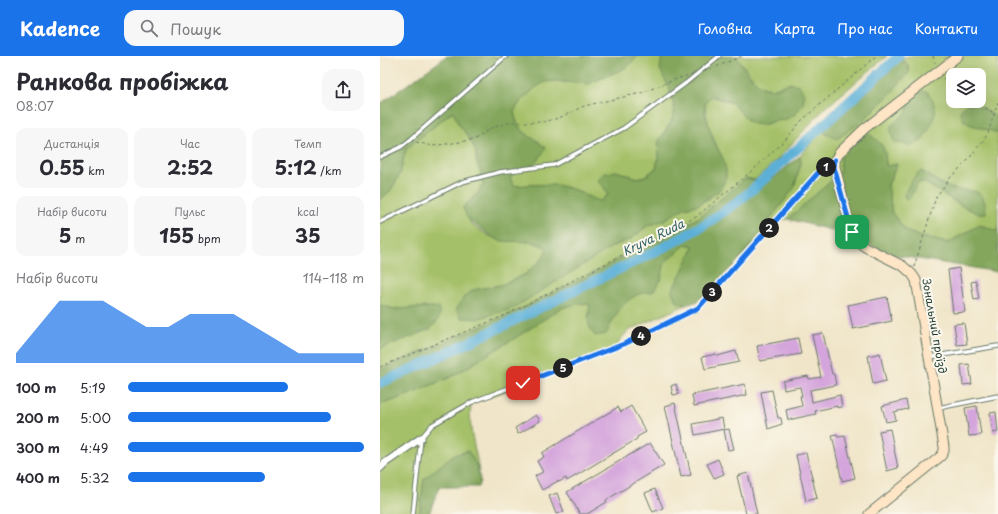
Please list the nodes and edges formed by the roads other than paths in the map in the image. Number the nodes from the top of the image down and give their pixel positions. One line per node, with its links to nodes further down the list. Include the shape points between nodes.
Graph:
1 (506, 56): 4 (lane, via 411,139)
2 (719, 56): 6 (lane, via 624,128 554,165 500,172 462,182)
3 (958, 56): 5 (street, via 864,130)
4 (380, 157)
5 (835, 160): 8 (street, Зональний проїзд, via 834,167 855,239 865,247 903,266 912,274 917,285); 11 (lane, via 818,173 698,308 624,344 472,402 432,425)
6 (380, 222)
7 (998, 346): 8 (lane)
8 (929, 357): 10 (street, Зональний проїзд)
9 (998, 396): 10 (lane)
10 (937, 408): 14 (street, Зональний проїзд, via 944,451)
11 (421, 438): 12 (street); 13 (lane)
12 (380, 468)
13 (413, 514)
14 (869, 514)

